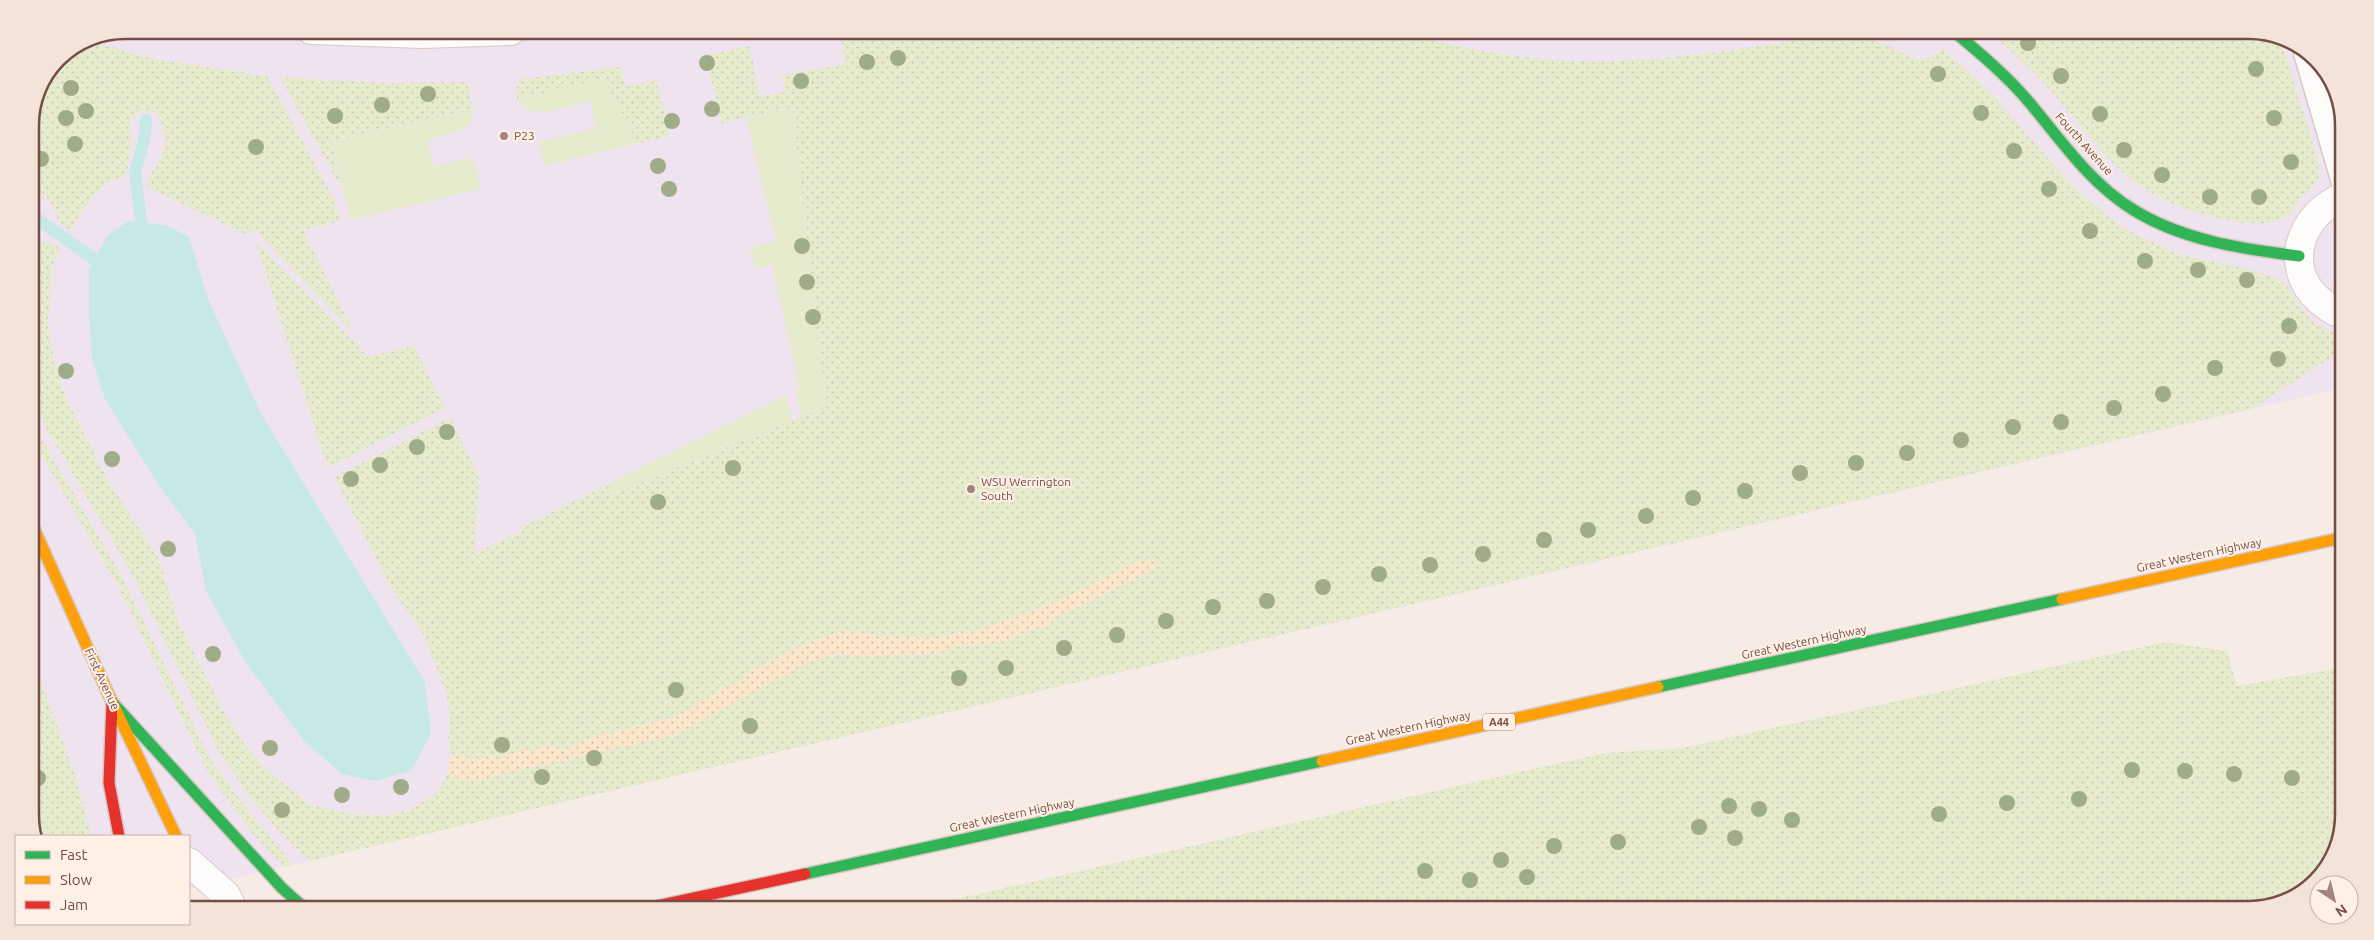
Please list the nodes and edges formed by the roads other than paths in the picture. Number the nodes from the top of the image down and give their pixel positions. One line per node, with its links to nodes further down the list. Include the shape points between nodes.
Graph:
1 (1962, 39): 5 (main road, Fourth Avenue, via 2021,94 2099,182 2132,208 2174,230 2241,248)
2 (2307, 62): 3 (lane)
3 (2335, 156)
4 (2335, 200): 5 (street, via 2311,220)
5 (2299, 256): 6 (street, via 2306,285 2314,296)
6 (2335, 310)
7 (2335, 539): 15 (main road, Great Western Highway / A44)
8 (39, 540): 9 (main road, First Avenue)
9 (112, 702): 10 (main road, via 110,783); 11 (main road, First Avenue); 14 (main road)
10 (119, 835)
11 (176, 835)
12 (190, 863): 13 (street)
13 (229, 901)
14 (297, 901)
15 (680, 901)

